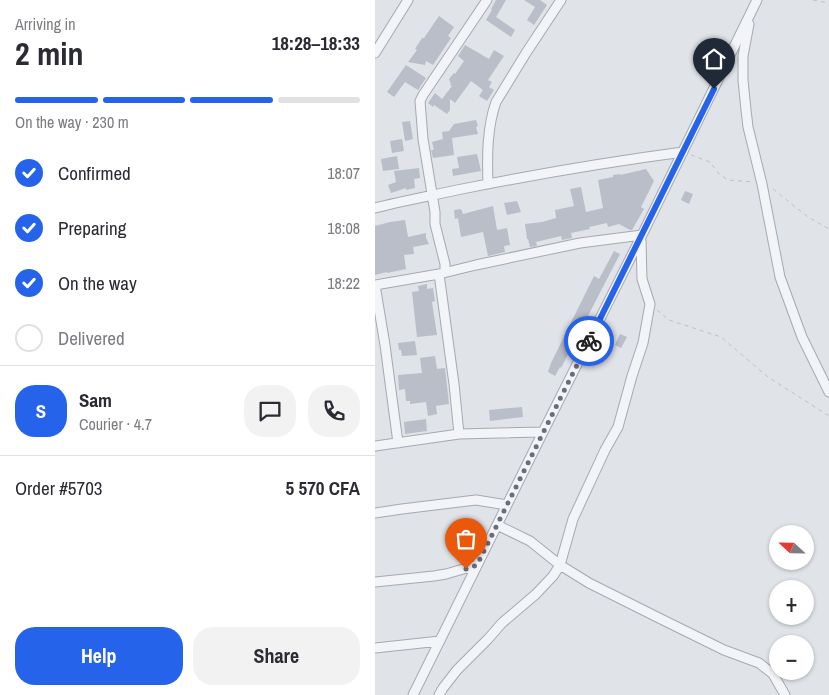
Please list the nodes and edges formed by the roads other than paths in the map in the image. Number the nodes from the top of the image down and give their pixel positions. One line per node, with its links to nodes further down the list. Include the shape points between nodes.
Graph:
1 (408, 0): 6 (street)
2 (487, 0): 9 (street, via 420,101)
3 (561, 0): 8 (street, via 496,102 490,129)
4 (757, 0): 5 (street)
5 (751, 13): 7 (street); 14 (street, via 743,56 749,127 780,277)
6 (375, 53)
7 (683, 152): 8 (street); 11 (street)
8 (488, 184): 9 (street)
9 (432, 195): 10 (street); 12 (street, via 445,264)
10 (375, 208)
11 (641, 237): 12 (street, via 580,243); 15 (street); 23 (street, via 642,279 650,304 643,343 618,427 573,520)
12 (442, 273): 13 (street); 16 (street)
13 (375, 285): 17 (street)
14 (829, 391)
15 (543, 432): 16 (street); 19 (street)
16 (459, 434): 17 (street)
17 (398, 443): 18 (street)
18 (375, 446)
19 (507, 505): 20 (street, via 476,500); 21 (street)
20 (375, 513)
21 (497, 525): 22 (street); 23 (street, via 530,541)
22 (477, 565): 24 (street, via 434,576); 25 (street)
23 (560, 565): 28 (street, via 536,594 502,623 457,670); 29 (street, via 661,619 759,663 773,674)
24 (375, 582)
25 (440, 641): 26 (street); 27 (street)
26 (375, 648)
27 (413, 695)
28 (439, 695)
29 (785, 695)

